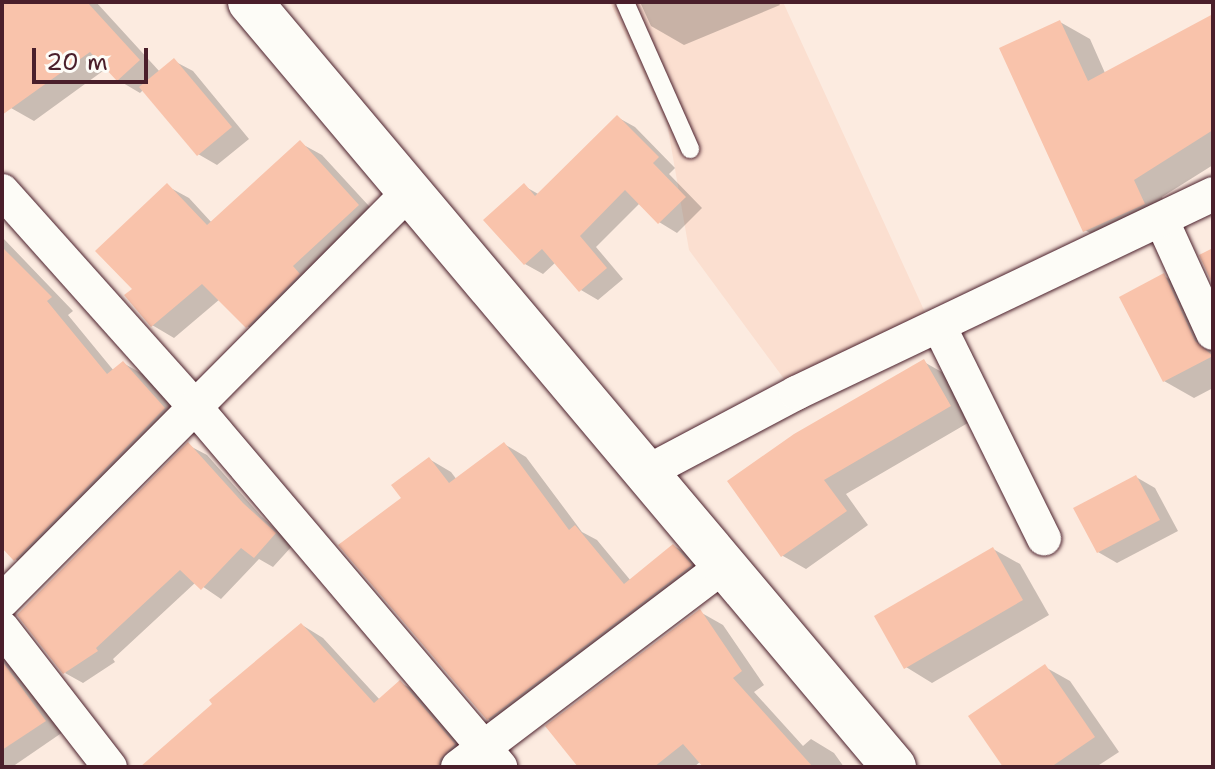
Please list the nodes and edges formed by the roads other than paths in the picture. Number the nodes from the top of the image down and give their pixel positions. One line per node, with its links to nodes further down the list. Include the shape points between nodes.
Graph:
1 (250, 2): 5 (main road)
2 (625, 2): 3 (lane)
3 (690, 149)
4 (2, 191): 10 (street)
5 (410, 191): 10 (street); 11 (main road)
6 (1213, 194): 7 (street)
7 (1162, 221): 8 (street); 9 (street)
8 (939, 326): 11 (street, via 796,393); 12 (street)
9 (1213, 333)
10 (195, 407): 14 (street); 16 (street)
11 (647, 472): 13 (main road)
12 (1044, 538)
13 (725, 565): 16 (street); 18 (main road)
14 (2, 601)
15 (2, 628): 17 (street)
16 (480, 760)
17 (110, 767)
18 (894, 767)

